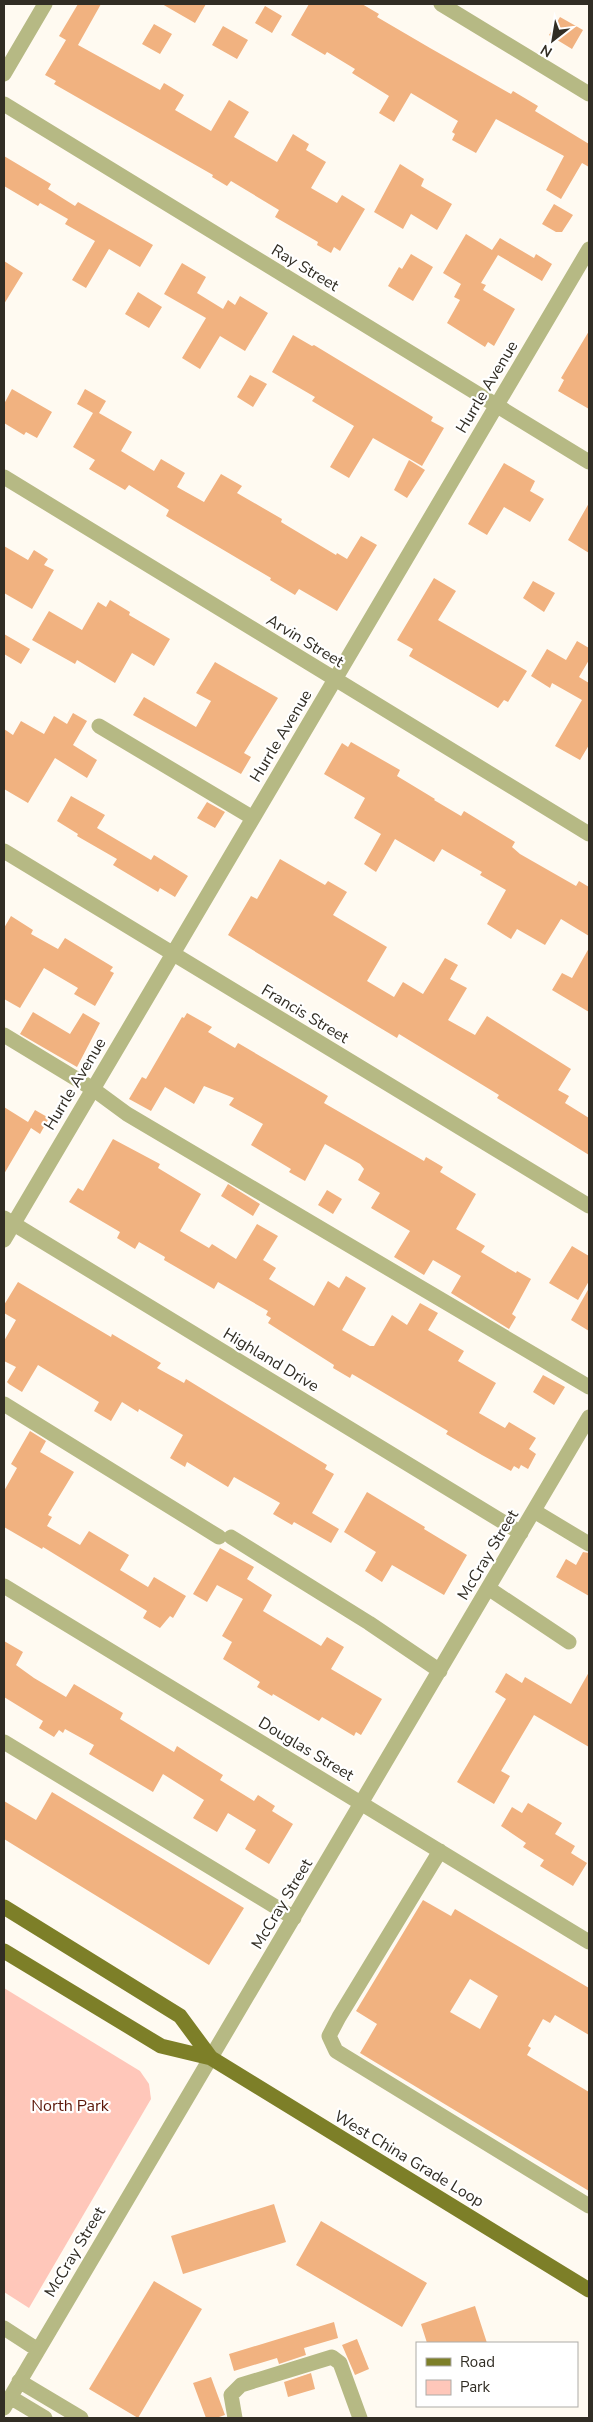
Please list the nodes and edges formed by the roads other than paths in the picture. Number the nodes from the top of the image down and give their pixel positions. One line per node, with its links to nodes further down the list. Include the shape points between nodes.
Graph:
1 (45, 4): 3 (street)
2 (441, 4): 4 (street)
3 (4, 74)
4 (589, 94)
5 (4, 104): 7 (street, Ray Street)
6 (589, 249): 7 (street, Hurrle Avenue)
7 (497, 406): 8 (street, Ray Street); 10 (street, Hurrle Avenue)
8 (589, 462)
9 (4, 477): 10 (street, Arvin Street)
10 (335, 680): 12 (street, Hurrle Avenue); 13 (street, Arvin Street)
11 (99, 726): 12 (street)
12 (253, 818): 15 (street, Hurrle Avenue)
13 (589, 834)
14 (4, 851): 15 (street, Francis Street)
15 (172, 954): 17 (street, Hurrle Avenue); 18 (street, Francis Street)
16 (4, 1035): 17 (street)
17 (93, 1089): 19 (street, Hurrle Avenue); 21 (street, via 136,1119)
18 (589, 1206)
19 (9, 1221): 20 (street, Hurrle Avenue); 25 (street, Highland Drive)
20 (4, 1240)
21 (589, 1387)
22 (4, 1404): 30 (street, via 369,1623)
23 (589, 1417): 24 (street, McCray Street)
24 (534, 1511): 25 (street, McCray Street); 26 (street)
25 (521, 1533): 28 (street, McCray Street)
26 (589, 1544)
27 (4, 1586): 32 (street, Douglas Street)
28 (488, 1588): 29 (street); 30 (street, McCray Street)
29 (570, 1642)
30 (440, 1671): 32 (street, McCray Street)
31 (4, 1742): 35 (street)
32 (362, 1804): 33 (street, Douglas Street); 35 (street, McCray Street)
33 (440, 1851): 36 (street, Douglas Street); 39 (street, via 339,2017 329,2036 332,2045 336,2051)
34 (4, 1907): 38 (main road, West China Grade Loop, via 180,2016)
35 (294, 1918): 38 (street, McCray Street)
36 (588, 1940)
37 (4, 1951): 38 (main road, West China Grade Loop, via 161,2046)
38 (211, 2058): 40 (main road, West China Grade Loop); 42 (street, McCray Street)
39 (589, 2206)
40 (589, 2290)
41 (4, 2328): 42 (street)
42 (38, 2350): 43 (street, McCray Street)
43 (19, 2381): 44 (street, McCray Street); 46 (street)
44 (7, 2403): 45 (street)
45 (45, 2418)
46 (81, 2418)
47 (235, 2418): 48 (street, via 231,2395 241,2385 332,2356 340,2363)
48 (360, 2418)

